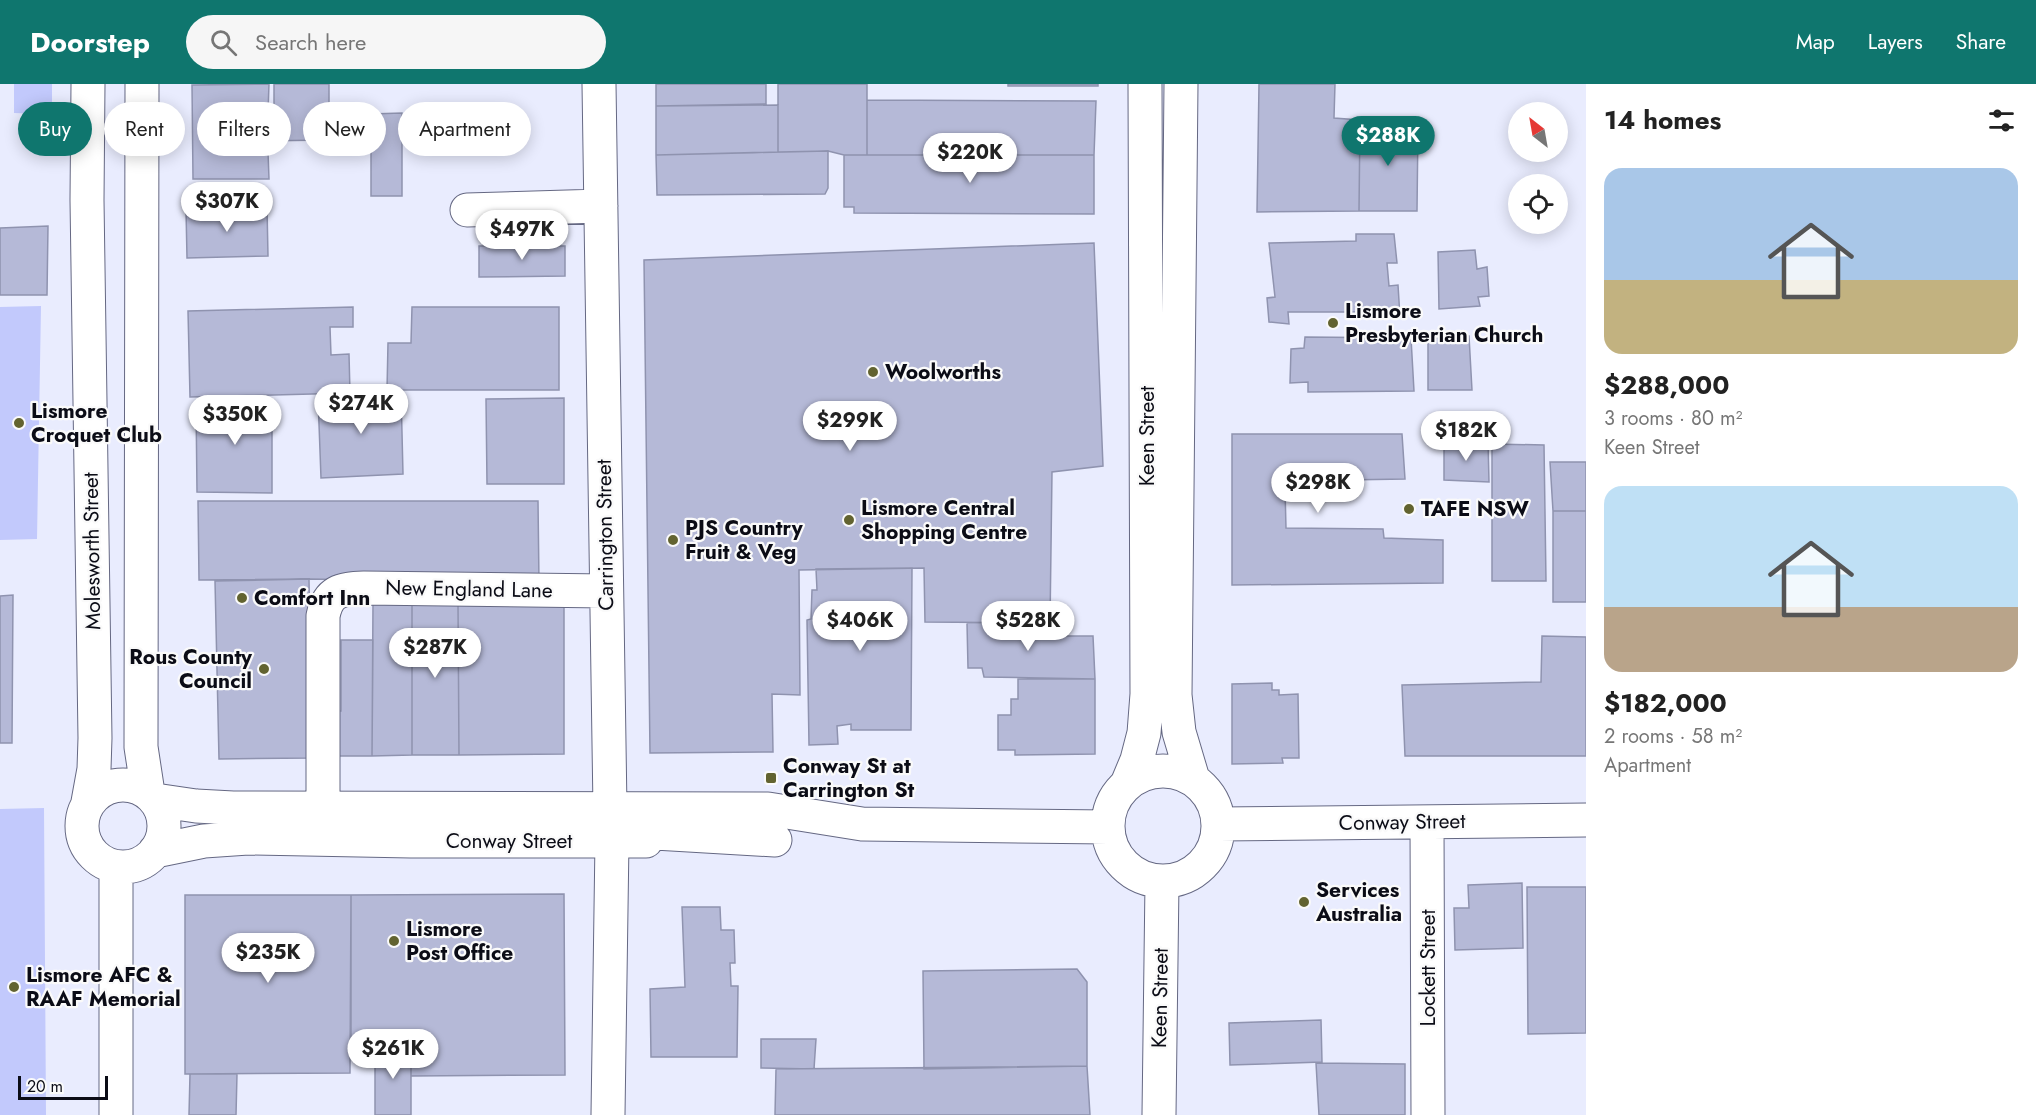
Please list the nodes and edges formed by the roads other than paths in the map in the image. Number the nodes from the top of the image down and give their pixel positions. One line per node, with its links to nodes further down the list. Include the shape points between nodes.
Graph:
1 (88, 84): 12 (street, Molesworth Street, via 95,738)
2 (142, 84): 11 (street, via 141,747)
3 (599, 84): 6 (street, Carrington Street)
4 (1145, 84): 10 (street, Keen Street, via 1147,694 1144,733)
5 (1181, 84): 9 (street, Keen Street, via 1175,695 1179,732)
6 (601, 206): 7 (street); 8 (street, Carrington Street)
7 (467, 210)
8 (606, 591): 13 (street, New England Lane, via 364,588 344,589 331,596 323,616); 18 (street, Carrington Street)
9 (1193, 779): 10 (street, via 1177,772 1159,771); 17 (street, via 1215,806)
10 (1127, 784): 19 (street, via 1110,811)
11 (152, 796): 12 (street, via 131,785 111,785); 13 (street, Conway Street, via 196,806); 20 (street, via 164,825)
12 (88, 802): 21 (street, via 81,822 84,842 97,858)
13 (323, 807): 18 (street, Conway Street)
14 (1586, 820): 15 (street, Conway Street)
15 (1426, 822): 17 (street, Conway Street); 26 (street, Lockett Street)
16 (862, 824): 18 (street, Conway Street, via 768,809); 18 (street, Conway Street, via 775,840); 19 (street, Conway Street)
17 (1219, 824): 22 (street, via 1217,842 1209,858 1196,871)
18 (611, 825): 20 (street, Conway Street, via 411,842 248,838 204,841); 24 (street, Carrington Street)
19 (1107, 827): 22 (street, via 1118,859 1130,871)
20 (155, 851): 21 (street, via 138,864)
21 (116, 867): 23 (street)
22 (1162, 882): 25 (street, Keen Street)
23 (116, 1115)
24 (608, 1115)
25 (1159, 1115)
26 (1428, 1115)

